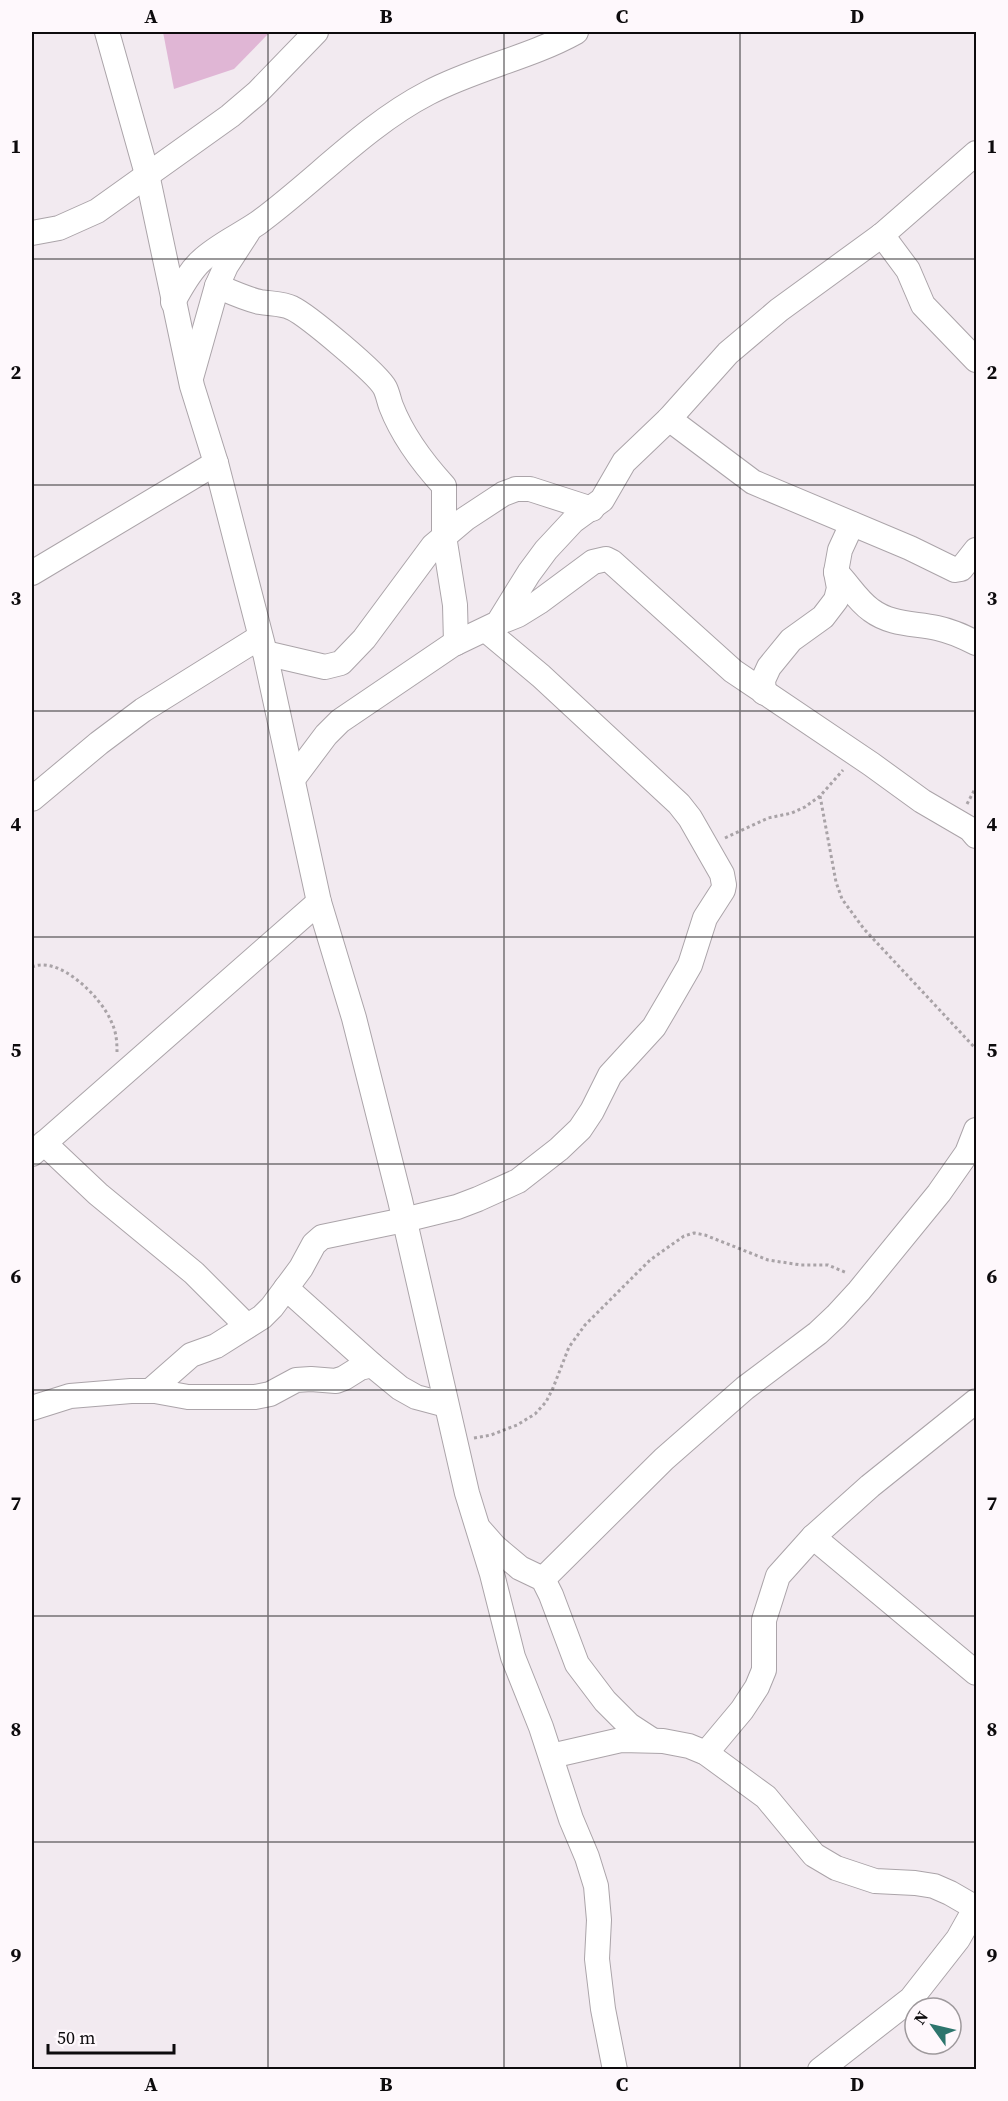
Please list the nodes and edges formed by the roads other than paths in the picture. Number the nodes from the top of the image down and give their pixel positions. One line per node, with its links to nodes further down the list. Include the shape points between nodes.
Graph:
1 (107, 32): 5 (street)
2 (316, 32): 5 (street, via 230,116)
3 (576, 32): 6 (street, via 411,102)
4 (976, 153): 8 (street)
5 (147, 174): 7 (street, via 98,211 59,228); 10 (street)
6 (251, 227): 9 (street); 10 (street, via 201,261)
7 (32, 233)
8 (882, 235): 11 (street, via 908,270 923,305); 13 (street, via 779,310 728,353)
9 (217, 286): 12 (street); 17 (street, via 259,302 293,309 375,376 385,388 412,447 444,486)
10 (173, 302): 12 (street)
11 (976, 360)
12 (191, 380): 14 (street)
13 (669, 419): 15 (street, via 624,462 602,500); 16 (street, via 753,482)
14 (216, 463): 20 (street); 24 (street)
15 (592, 509): 17 (street, via 530,489 516,489); 21 (street, via 573,521 546,550)
16 (852, 524): 18 (street, via 955,570 961,569); 19 (street, via 840,550)
17 (444, 536): 22 (street, via 455,605); 24 (street, via 432,546 364,639 341,663 325,667)
18 (976, 550)
19 (836, 572): 23 (street, via 878,615 898,623 954,632); 25 (street, via 836,600 823,617 791,640 769,667 763,680)
20 (32, 573)
21 (492, 626): 22 (street); 25 (street, via 539,602 593,562 606,559 733,671); 32 (street, via 679,804 722,874 724,885 702,925 690,965 654,1027 610,1075 580,1129 560,1149 506,1188 457,1207)
22 (456, 643): 26 (street, via 340,721)
23 (976, 643)
24 (262, 645): 26 (street); 27 (street, via 143,710)
25 (764, 693): 28 (street)
26 (293, 779): 29 (street)
27 (32, 799)
28 (976, 836)
29 (319, 902): 31 (street); 32 (street, via 354,1018)
30 (976, 1130): 42 (street, via 967,1153 939,1193 836,1316 664,1459)
31 (38, 1149): 34 (street, via 194,1273)
32 (405, 1220): 33 (street, via 322,1237); 38 (street)
33 (286, 1288): 34 (street, via 262,1317); 35 (street)
34 (248, 1326): 36 (street, via 216,1346 191,1354)
35 (372, 1365): 36 (street, via 336,1381 296,1380 255,1397 188,1397); 38 (street, via 416,1397)
36 (150, 1391): 39 (street, via 70,1396)
37 (976, 1401): 41 (street)
38 (446, 1405): 40 (street)
39 (32, 1408)
40 (477, 1527): 42 (street, via 520,1568); 46 (street, via 513,1657)
41 (813, 1537): 43 (street); 45 (street, via 778,1576 764,1620 764,1670 757,1687)
42 (543, 1579): 44 (street, via 577,1664 605,1701 629,1725)
43 (976, 1673)
44 (652, 1740): 45 (street); 46 (street, via 621,1740)
45 (706, 1753): 47 (street, via 766,1797 814,1855 836,1868 875,1881 934,1886)
46 (551, 1756): 49 (street, via 596,1886 597,1959)
47 (976, 1907): 48 (street, via 958,1939 911,1999)
48 (822, 2069)
49 (615, 2070)

